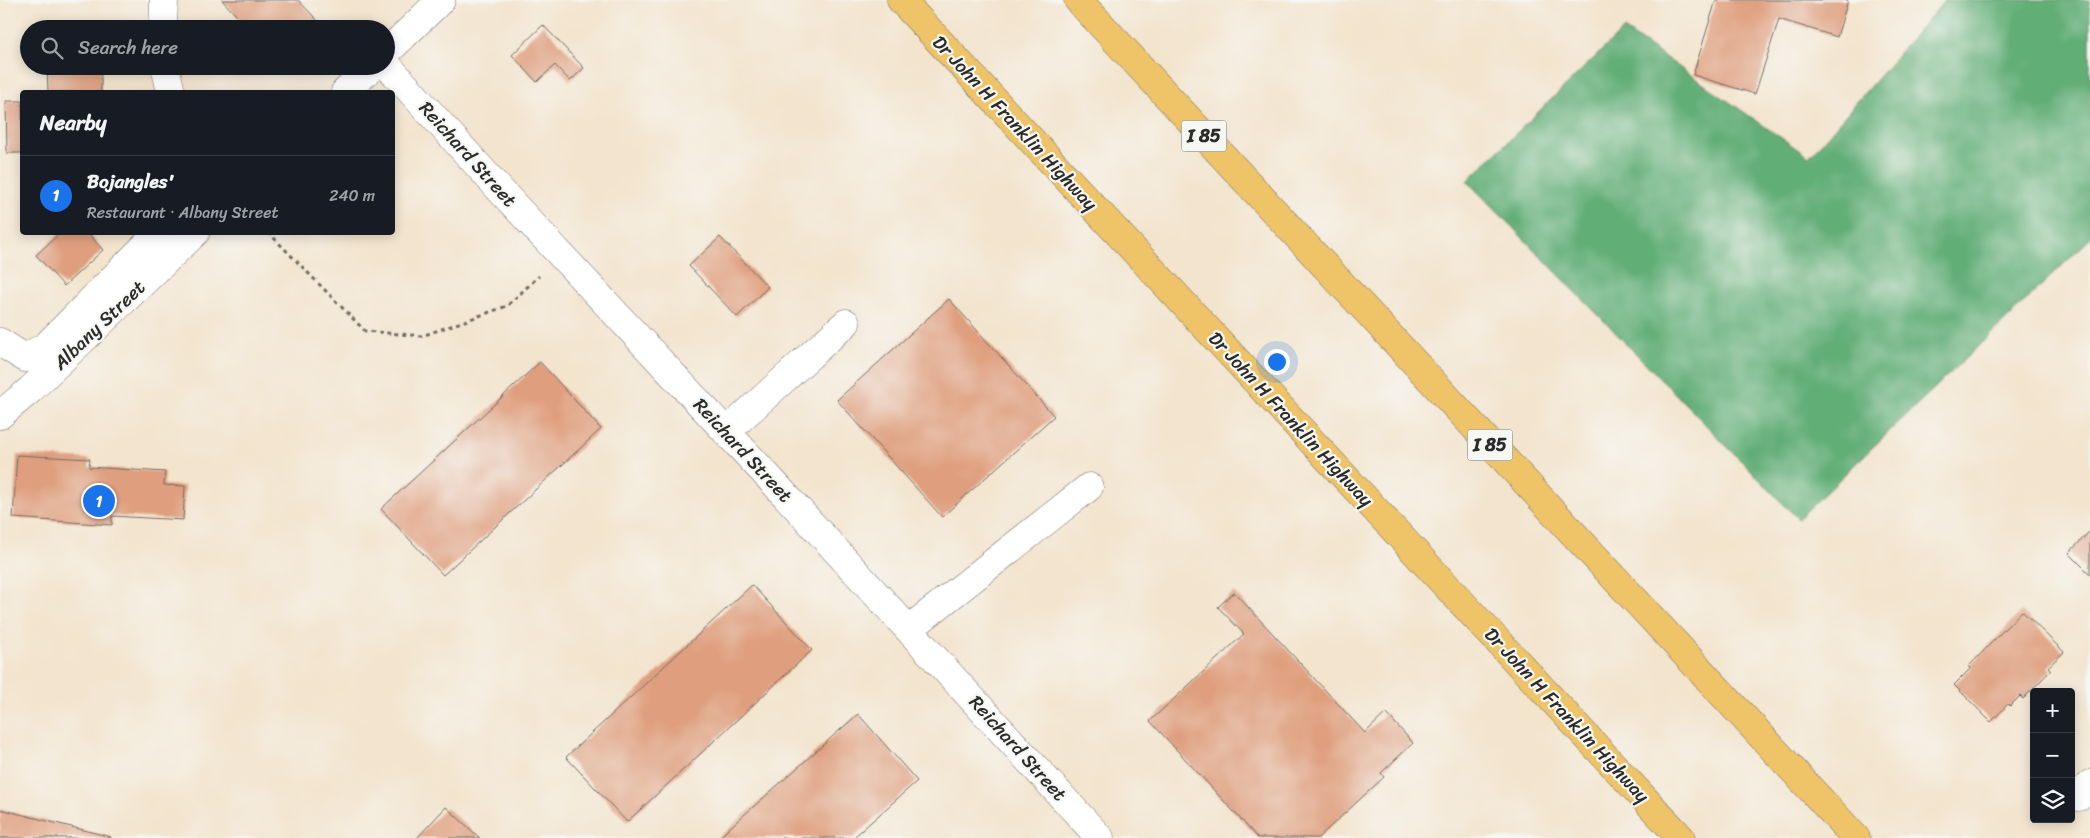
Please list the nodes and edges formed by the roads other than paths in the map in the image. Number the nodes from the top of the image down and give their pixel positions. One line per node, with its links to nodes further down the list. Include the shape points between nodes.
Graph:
1 (164, 0): 5 (street)
2 (441, 0): 6 (street)
3 (901, 0): 22 (highway, Dr John H Franklin Highway)
4 (1078, 0): 23 (highway, I 85)
5 (164, 20)
6 (395, 44)
7 (395, 74): 18 (street, Reichard Street)
8 (167, 75): 10 (street)
9 (363, 75): 11 (street)
10 (171, 90)
11 (347, 90)
12 (156, 235): 16 (street, via 46,346)
13 (192, 235): 16 (street, Albany Street)
14 (846, 323): 18 (street)
15 (0, 342): 16 (street)
16 (34, 367): 17 (street, Albany Street)
17 (0, 415)
18 (726, 432): 20 (street, Reichard Street)
19 (1089, 487): 20 (street)
20 (909, 629): 21 (street, Reichard Street)
21 (1100, 838)
22 (1681, 838)
23 (1856, 838)

